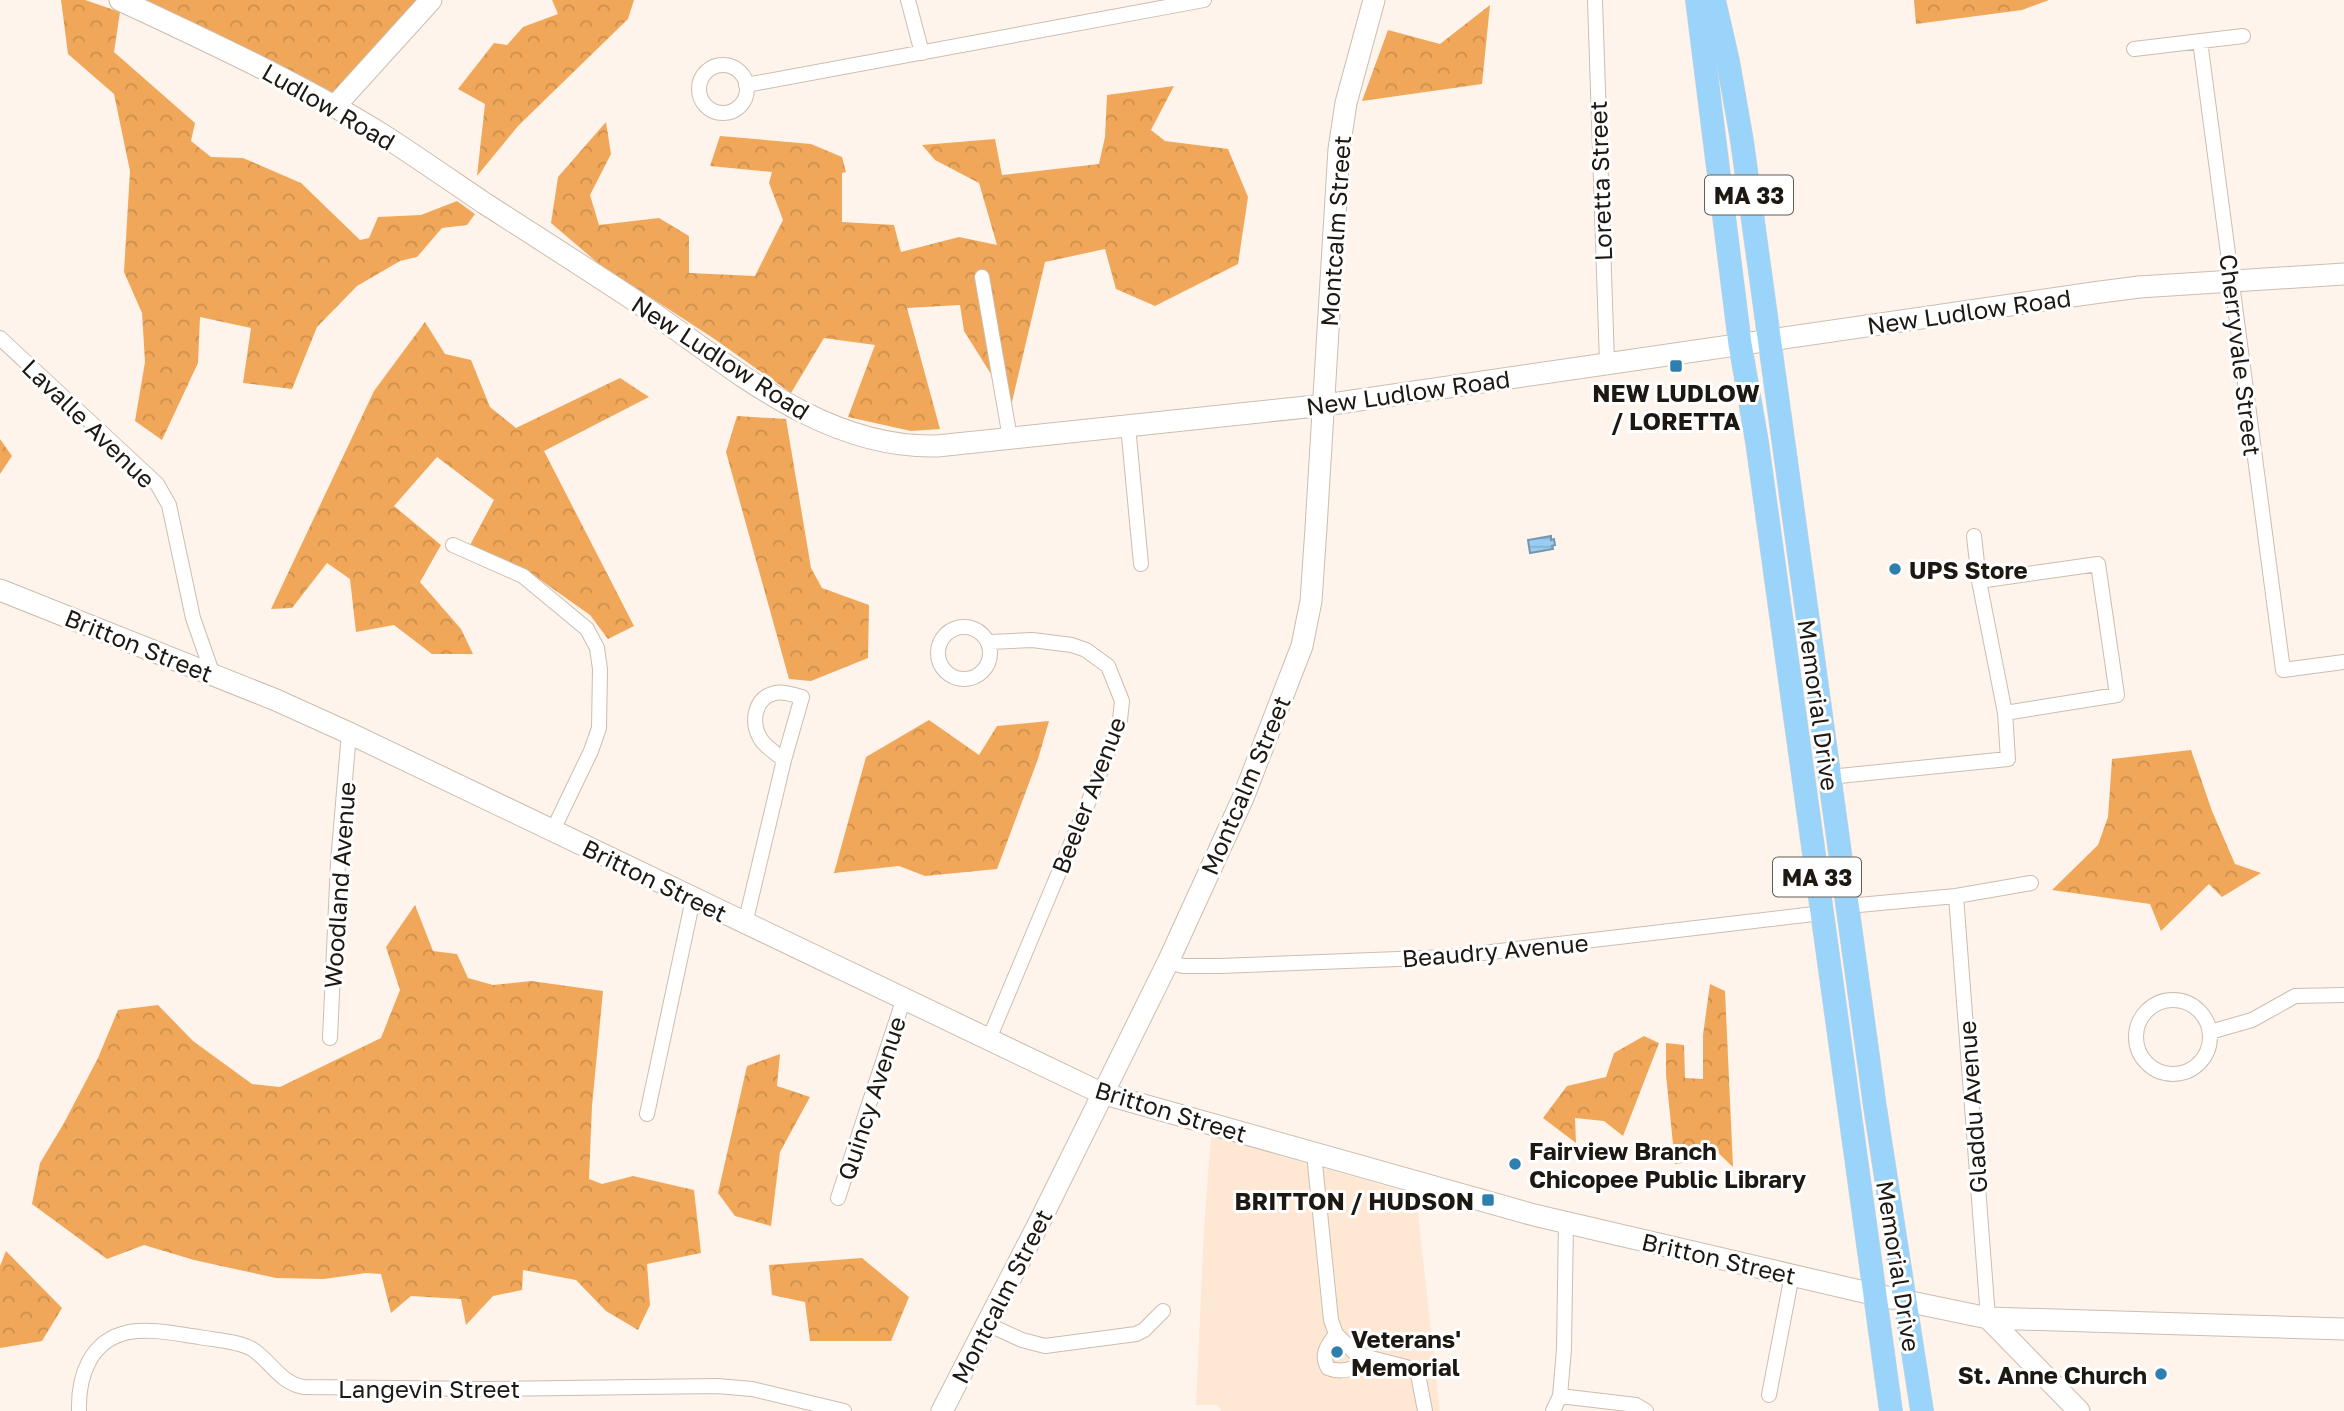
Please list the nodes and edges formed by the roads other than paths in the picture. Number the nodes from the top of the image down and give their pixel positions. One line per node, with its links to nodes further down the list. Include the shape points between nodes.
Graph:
1 (120, 0): 14 (street, Ludlow Road)
2 (431, 0): 14 (street)
3 (908, 0): 12 (street)
4 (1204, 0): 12 (street)
5 (1374, 0): 23 (street, Montcalm Street, via 1346,103 1337,166)
6 (1595, 0): 22 (street, Loretta Street)
7 (1697, 0): 21 (main road, Memorial Drive / MA 33)
8 (1714, 0): 20 (main road, Memorial Drive / MA 33, via 1742,141)
9 (2244, 36): 10 (street)
10 (2200, 41): 11 (street); 18 (street, Cherryvale Street)
11 (2134, 49)
12 (922, 53): 13 (street)
13 (746, 85)
14 (335, 106): 15 (street, Ludlow Road)
15 (528, 231): 25 (street, New Ludlow Road, via 764,389 833,427 913,446)
16 (2344, 274): 18 (street, New Ludlow Road)
17 (982, 277): 25 (street)
18 (2232, 281): 20 (street, New Ludlow Road, via 2093,293); 32 (street, Cherryvale Street, via 2283,670)
19 (0, 338): 33 (street, Lavalle Avenue, via 156,484 169,505 193,618)
20 (1768, 341): 21 (street, New Ludlow Road); 37 (main road, Memorial Drive / MA 33)
21 (1740, 344): 22 (street, New Ludlow Road); 43 (main road, Memorial Drive / MA 33)
22 (1607, 363): 23 (street, New Ludlow Road)
23 (1325, 405): 24 (street, New Ludlow Road); 45 (street, Montcalm Street, via 1311,601 1302,646 1243,798)
24 (1128, 426): 25 (street, New Ludlow Road); 28 (street)
25 (1010, 438)
26 (1975, 536): 29 (street)
27 (453, 545): 38 (street, via 523,576 587,628 597,649 598,728 592,751)
28 (1141, 564)
29 (1979, 580): 34 (street); 34 (street, via 2098,564 2117,695)
30 (0, 590): 33 (street, Britton Street)
31 (989, 642): 50 (street, Beeler Avenue, via 1032,640 1086,650 1110,670 1122,701 1120,720 1093,791)
32 (2344, 667)
33 (213, 675): 35 (street, Britton Street)
34 (2005, 713): 37 (street, via 2008,759)
35 (349, 733): 38 (street, Britton Street); 49 (street, Woodland Avenue)
36 (784, 761): 36 (street, via 761,740 754,723 764,698 783,692 802,697); 44 (street)
37 (1829, 776): 42 (main road, Memorial Drive / MA 33)
38 (553, 830): 41 (street, Britton Street)
39 (2031, 883): 40 (street)
40 (1956, 896): 42 (street); 60 (street, Gladdu Avenue)
41 (693, 899): 44 (street, Britton Street); 52 (street)
42 (1848, 905): 58 (main road, Memorial Drive / MA 33)
43 (1822, 913): 45 (street, Beaudry Avenue, via 1449,957 1220,966 1183,966); 57 (main road, Memorial Drive / MA 33)
44 (745, 924): 47 (street, Britton Street)
45 (1168, 961): 51 (street, Montcalm Street)
46 (2344, 995): 48 (street, via 2295,996 2252,1020)
47 (904, 998): 50 (street, Britton Street); 54 (street, Quincy Avenue)
48 (2210, 1032): 48 (street, via 2196,1007 2169,1000 2144,1014 2136,1041 2150,1066 2178,1073 2203,1059)
49 (330, 1038)
50 (989, 1039): 51 (street, Britton Street)
51 (1101, 1093): 53 (street, Britton Street); 61 (street, Montcalm Street)
52 (648, 1114)
53 (1314, 1154): 55 (street, Britton Street); 63 (street)
54 (838, 1198)
55 (1566, 1223): 56 (street, Britton Street); 66 (street)
56 (1792, 1275): 57 (street, Britton Street); 65 (street)
57 (1877, 1295): 58 (street, Britton Street); 73 (main road, Memorial Drive / MA 33)
58 (1904, 1300): 60 (street, Britton Street); 74 (main road, Memorial Drive / MA 33)
59 (1163, 1311): 61 (street, via 1136,1334 1045,1346)
60 (1988, 1318): 62 (street, Britton Street); 75 (street)
61 (987, 1324): 69 (street, Montcalm Street)
62 (2344, 1329)
63 (1336, 1334): 64 (street, via 1354,1352); 64 (street, via 1325,1350 1328,1368 1351,1369)
64 (1371, 1358): 70 (street, via 1418,1374)
65 (1769, 1395)
66 (1560, 1396): 71 (street); 72 (street, via 1636,1405)
67 (79, 1411): 68 (street, Langevin Street, via 84,1368 95,1353 113,1338 130,1332 163,1331 251,1349 285,1381 303,1387 717,1386 752,1389)
68 (844, 1411)
69 (942, 1411)
70 (1425, 1411)
71 (1553, 1411)
72 (1646, 1411)
73 (1891, 1411)
74 (1922, 1411)
75 (2079, 1411)

